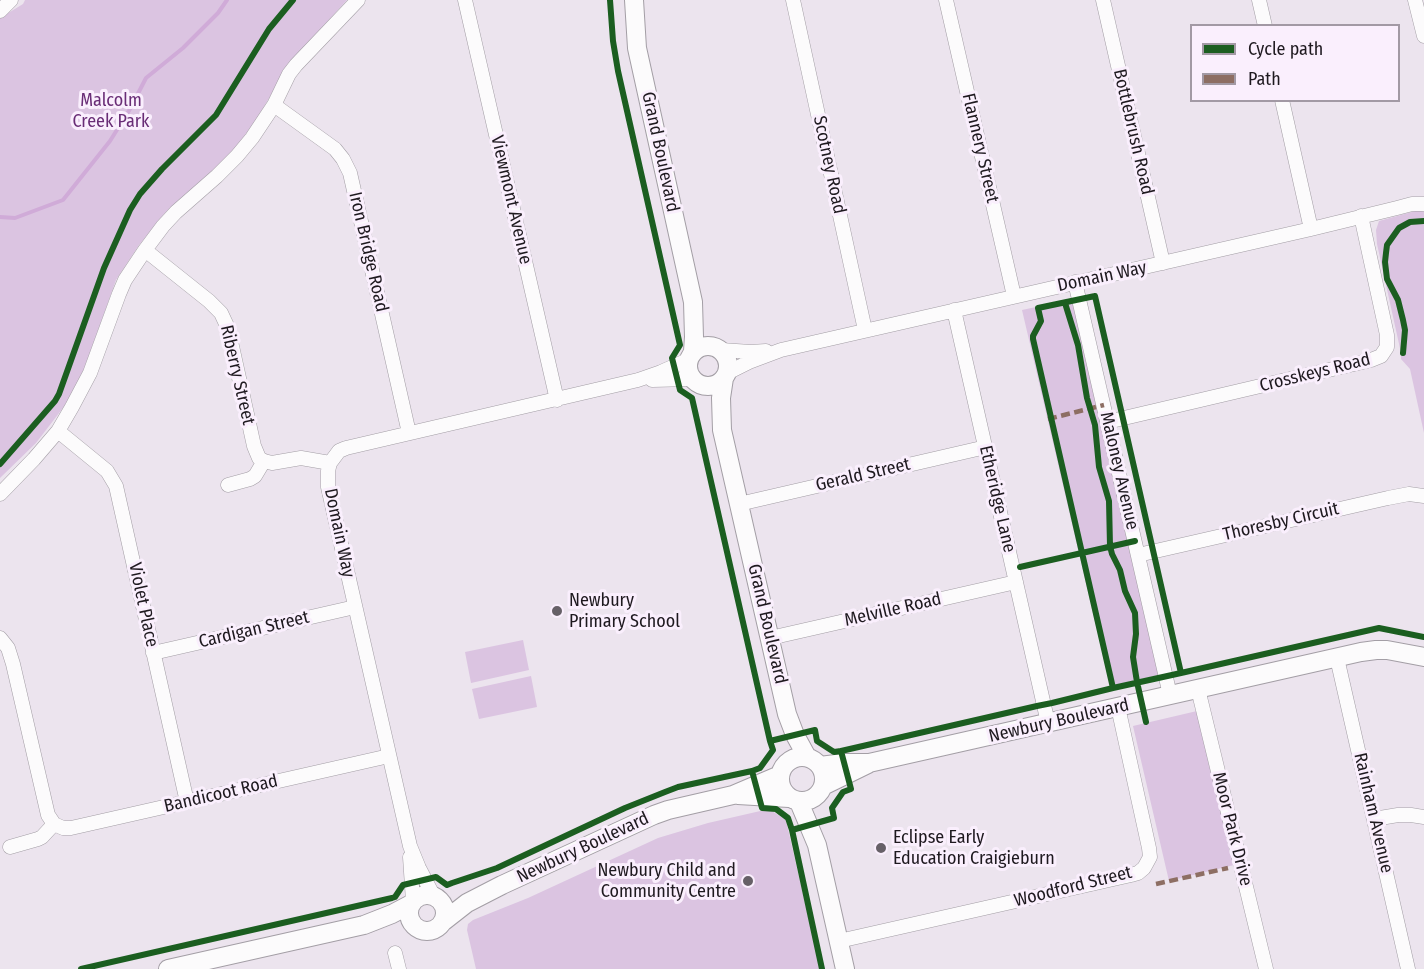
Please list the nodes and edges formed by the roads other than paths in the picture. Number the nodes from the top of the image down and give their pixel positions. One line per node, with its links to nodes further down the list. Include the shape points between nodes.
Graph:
1 (12, 0): 10 (street)
2 (358, 0): 14 (street, via 296,65)
3 (465, 0): 31 (street, Viewmont Avenue)
4 (634, 0): 22 (street, Grand Boulevard, via 640,60)
5 (793, 0): 24 (street, Scotney Road)
6 (946, 0): 21 (street, Flannery Street)
7 (1103, 0): 19 (street, Bottlebrush Road)
8 (1259, 0): 11 (street)
9 (1415, 0): 12 (street)
10 (0, 11)
11 (1265, 24)
12 (1424, 36)
13 (1282, 102): 17 (street)
14 (274, 105): 18 (street, via 237,156 176,212); 35 (street, Iron Bridge Road, via 335,149 350,172)
15 (1424, 204): 16 (street, Domain Way)
16 (1361, 216): 17 (street, Domain Way); 32 (street, Crosskeys Road, via 1387,335 1387,347 1381,356)
17 (1311, 229): 19 (street, Domain Way)
18 (145, 250): 34 (street, via 125,280 90,374); 37 (street, Riberry Street, via 221,313 228,328 254,446)
19 (1163, 263): 20 (street, Domain Way)
20 (1075, 282): 21 (street, Domain Way); 32 (street, Maloney Avenue)
21 (1014, 296): 23 (street, Domain Way)
22 (693, 302): 25 (street, Grand Boulevard); 27 (street, Grand Boulevard)
23 (954, 310): 24 (street, Domain Way); 36 (street, Etheridge Lane)
24 (865, 330): 26 (street, Domain Way)
25 (718, 348): 26 (street, Domain Way); 27 (street, via 703,346); 28 (street, via 728,361)
26 (780, 350): 28 (street, Domain Way)
27 (690, 356): 29 (street, Domain Way); 30 (street, via 688,374)
28 (725, 375): 30 (street, via 716,385); 33 (street, Grand Boulevard)
29 (638, 380): 30 (street, Domain Way); 31 (street, Domain Way)
30 (696, 382): 33 (street, Grand Boulevard, via 708,397)
31 (557, 400): 35 (street, Domain Way)
32 (1107, 422): 43 (street, Maloney Avenue)
33 (722, 430): 42 (street, Grand Boulevard)
34 (58, 431): 40 (street); 48 (street, Violet Place, via 113,480)
35 (409, 433): 38 (street, Domain Way, via 346,448)
36 (986, 447): 42 (street, Gerald Street); 44 (street, Etheridge Lane)
37 (264, 461): 38 (street, via 301,458); 39 (street, via 250,480)
38 (330, 464): 45 (street, Domain Way, via 328,487)
39 (228, 485)
40 (0, 494)
41 (1424, 496): 43 (street, Thoresby Circuit, via 1395,496)
42 (740, 504): 47 (street, Grand Boulevard)
43 (1138, 555): 52 (street, Maloney Avenue)
44 (1016, 582): 47 (street, Melville Road); 55 (street, Etheridge Lane)
45 (355, 607): 48 (street, Cardigan Street); 56 (street, Domain Way)
46 (0, 638): 66 (street, via 11,655 46,806)
47 (770, 638): 54 (street, Grand Boulevard)
48 (153, 653): 63 (street, Violet Place)
49 (1424, 657): 50 (street, Newbury Boulevard, via 1376,650)
50 (1337, 658): 51 (street, Newbury Boulevard); 65 (street, Rainham Avenue)
51 (1198, 689): 52 (street, Newbury Boulevard); 81 (street, Moor Park Drive)
52 (1170, 695): 53 (street, Newbury Boulevard)
53 (1118, 707): 55 (street, Newbury Boulevard); 76 (street, Woodford Street, via 1149,848 1150,857 1144,868 1131,875)
54 (787, 714): 57 (street, Grand Boulevard, via 795,735); 59 (street, Grand Boulevard)
55 (1048, 723): 58 (street, Newbury Boulevard)
56 (389, 756): 63 (street, Bandicoot Road); 68 (street, Domain Way)
57 (813, 761): 58 (street, Newbury Boulevard); 59 (street, via 794,758); 60 (street, via 823,772)
58 (869, 764): 60 (street, Newbury Boulevard)
59 (784, 768): 61 (street, Newbury Boulevard); 62 (street, via 781,788)
60 (820, 791): 62 (street, via 812,799); 67 (street)
61 (733, 795): 62 (street, Newbury Boulevard); 70 (street, Newbury Boulevard, via 668,810)
62 (794, 800): 67 (street)
63 (187, 802): 66 (street, Bandicoot Road, via 71,828)
64 (1424, 817): 65 (street, via 1398,815)
65 (1374, 819): 82 (street, Rainham Avenue)
66 (54, 824): 69 (street, via 42,837)
67 (817, 845): 76 (street)
68 (410, 846): 71 (street, Domain Way); 72 (street, Domain Way)
69 (10, 847)
70 (502, 885): 71 (street, Newbury Boulevard, via 467,894); 73 (street, Newbury Boulevard, via 467,903)
71 (435, 896): 72 (street, via 422,895); 73 (street, via 445,909)
72 (412, 902): 74 (street); 75 (street, via 409,915)
73 (444, 921): 75 (street, via 432,930)
74 (364, 925): 75 (street); 78 (street)
75 (417, 928)
76 (839, 942): 80 (street)
77 (395, 953): 79 (street)
78 (168, 969)
79 (399, 969)
80 (845, 969)
81 (1266, 969)
82 (1408, 969)

